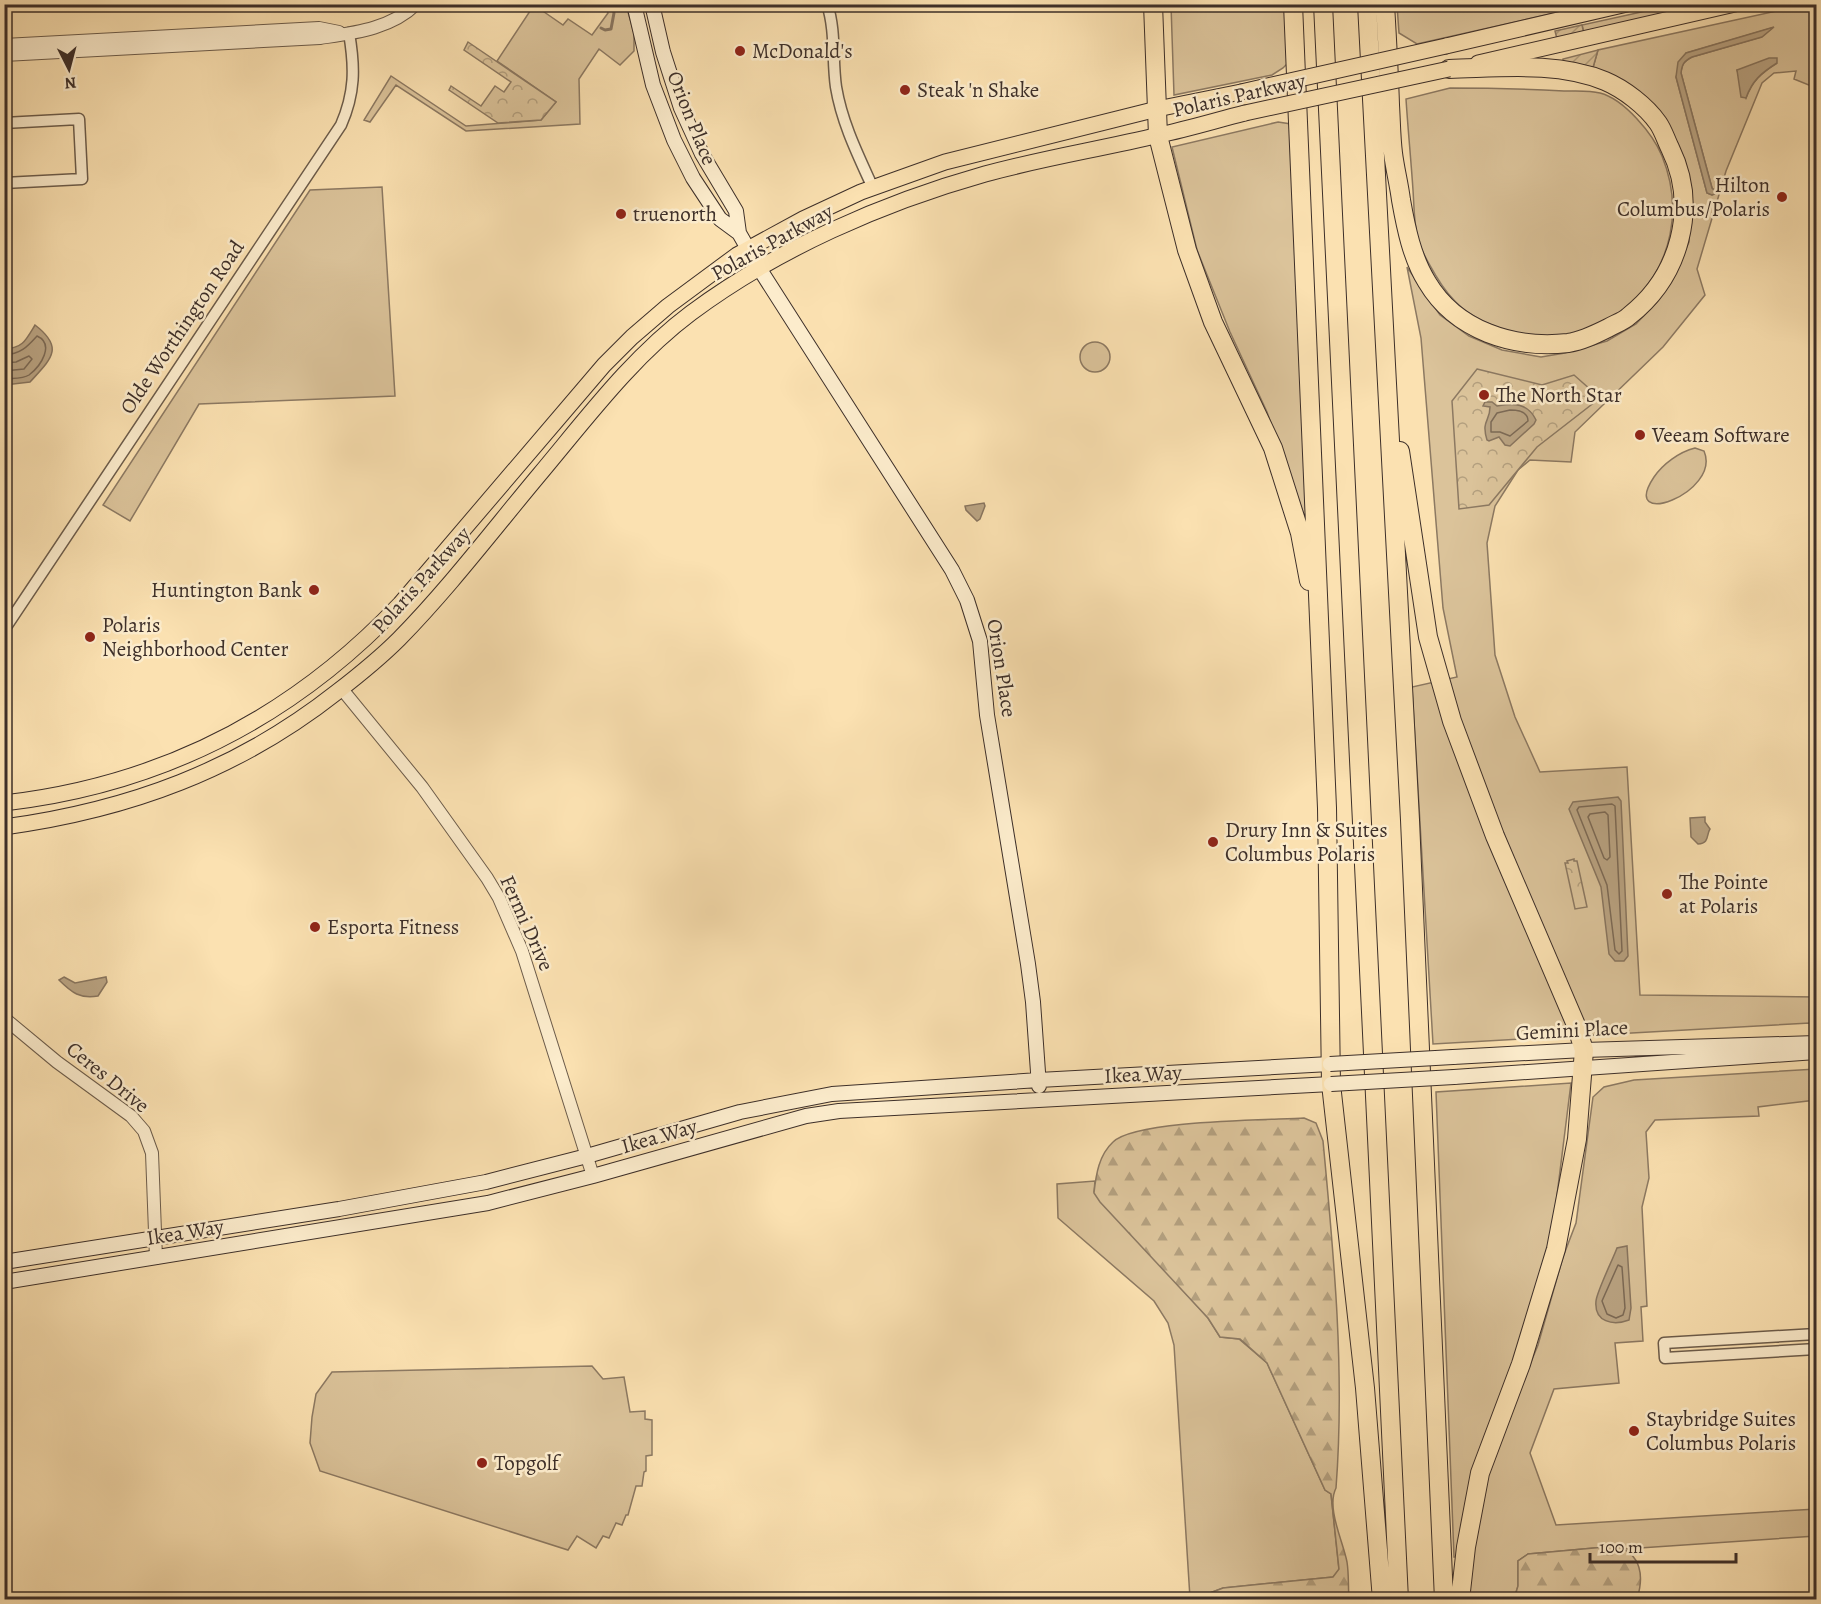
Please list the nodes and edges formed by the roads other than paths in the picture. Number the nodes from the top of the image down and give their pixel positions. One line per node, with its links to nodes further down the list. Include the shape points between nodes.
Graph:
1 (416, 4): 12 (street, via 386,23)
2 (634, 4): 21 (main road, Orion Place, via 653,85 674,140 720,219)
3 (652, 4): 21 (main road, Orion Place, via 677,98 702,154 736,211)
4 (827, 4): 20 (street, via 841,109)
5 (1153, 4): 16 (highway)
6 (1293, 4): 26 (highway)
7 (1323, 4): 48 (highway)
8 (1367, 4): 24 (highway)
9 (1385, 4): 15 (highway, via 1393,152 1404,217 1413,253 1442,303 1471,326 1505,340 1536,344 1570,343 1629,317 1671,265 1682,233 1681,179 1658,123 1633,98 1606,81 1574,71)
10 (1628, 4): 16 (main road, Polaris Parkway, bridge)
11 (1735, 4): 15 (main road, Polaris Parkway)
12 (349, 33): 13 (street, via 319,28); 14 (street, via 320,38); 25 (street, Olde Worthington Road, via 354,82 341,125)
13 (4, 45)
14 (4, 55)
15 (1449, 69): 18 (main road, Polaris Parkway, bridge)
16 (1157, 109): 18 (highway); 20 (main road, Polaris Parkway, via 945,162)
17 (4, 123): 19 (street, via 79,119 82,179)
18 (1158, 136): 23 (main road, Polaris Parkway, via 1048,158 913,196 863,216); 26 (highway, via 1194,274 1273,448 1300,533)
19 (4, 183)
20 (873, 188): 22 (main road, Polaris Parkway, via 803,219)
21 (739, 233): 22 (main road, Orion Place)
22 (748, 250): 23 (main road, Orion Place); 28 (main road, Polaris Parkway, via 668,306 604,365 400,604 327,672 240,731 183,758 86,789)
23 (759, 268): 27 (main road, Polaris Parkway, via 691,313 656,342 426,610 373,664); 36 (main road, Orion Place, via 952,570 967,600 980,641 987,715 1028,964)
24 (1386, 354): 32 (highway, via 1428,637 1452,721 1495,836); 49 (highway)
25 (4, 630)
26 (1321, 654): 34 (highway)
27 (341, 688): 29 (main road, Polaris Parkway, via 289,728 207,772 126,802); 39 (street, Fermi Drive, via 426,792 499,898 522,951)
28 (4, 803)
29 (4, 827)
30 (4, 1018): 41 (street, Ceres Drive, via 131,1116 144,1131 152,1153)
31 (1816, 1043): 32 (main road, Gemini Place)
32 (1584, 1050): 34 (main road, Gemini Place, bridge); 35 (highway)
33 (1816, 1052): 35 (main road, Gemini Place)
34 (1330, 1064): 36 (main road, Ikea Way); 37 (highway)
35 (1583, 1069): 37 (main road, Gemini Place, bridge); 50 (highway, via 1577,1139 1556,1249 1521,1365 1480,1473)
36 (1039, 1080): 38 (main road, Orion Place); 39 (main road, Ikea Way, via 813,1097 740,1112)
37 (1330, 1084): 38 (main road, Ikea Way); 47 (highway, via 1365,1388)
38 (1040, 1100): 40 (main road, Ikea Way, via 806,1116)
39 (587, 1156): 40 (street, Fermi Drive); 41 (main road, Ikea Way, via 476,1184)
40 (593, 1176): 42 (main road, Ikea Way, via 488,1203)
41 (155, 1240): 42 (street, Ceres Drive); 43 (main road, Ikea Way)
42 (156, 1258): 44 (main road, Ikea Way)
43 (4, 1262)
44 (4, 1282)
45 (1816, 1334): 46 (street, via 1664,1343 1665,1358)
46 (1816, 1349)
47 (1382, 1599)
48 (1400, 1599)
49 (1444, 1599)
50 (1460, 1599)

